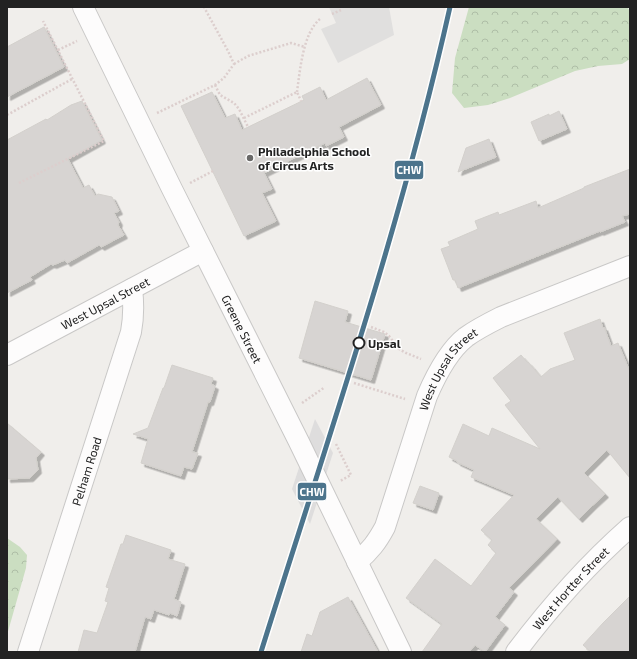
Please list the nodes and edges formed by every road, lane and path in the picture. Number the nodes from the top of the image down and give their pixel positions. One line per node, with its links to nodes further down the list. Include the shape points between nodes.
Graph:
1 (82, 7): 22 (street, Greene Street)
2 (204, 7): 10 (path)
3 (341, 10): 4 (path)
4 (332, 14)
5 (320, 19): 8 (path, via 311,29)
6 (43, 21): 9 (path)
7 (78, 40): 9 (path)
8 (305, 47): 10 (path, via 291,43 248,56); 13 (path)
9 (58, 50): 11 (path)
10 (234, 64): 12 (path)
11 (72, 79): 16 (path); 21 (path, via 104,141)
12 (215, 85): 15 (path); 17 (path, via 220,95 234,103)
13 (297, 92): 14 (path); 17 (path)
14 (301, 101)
15 (158, 113)
16 (7, 115)
17 (244, 118): 18 (path)
18 (248, 126)
19 (212, 171): 20 (path)
20 (194, 181)
21 (19, 183)
22 (203, 251): 24 (street, West Upsal Street); 35 (street, Greene Street)
23 (630, 266): 35 (street, West Upsal Street, via 501,317 465,337 454,349 427,396 384,527 371,549)
24 (132, 289): 26 (street, West Upsal Street); 36 (street, Pelham Road, via 134,319 131,332)
25 (371, 327): 27 (path, via 384,332 399,349)
26 (7, 355)
27 (420, 359)
28 (354, 383): 30 (path)
29 (325, 387): 31 (path)
30 (408, 400)
31 (299, 406)
32 (336, 444): 33 (path, via 351,475)
33 (337, 483)
34 (630, 527): 38 (street, West Hortter Street, via 555,604)
35 (357, 562): 37 (street, Greene Street)
36 (28, 652)
37 (401, 652)
38 (516, 652)

